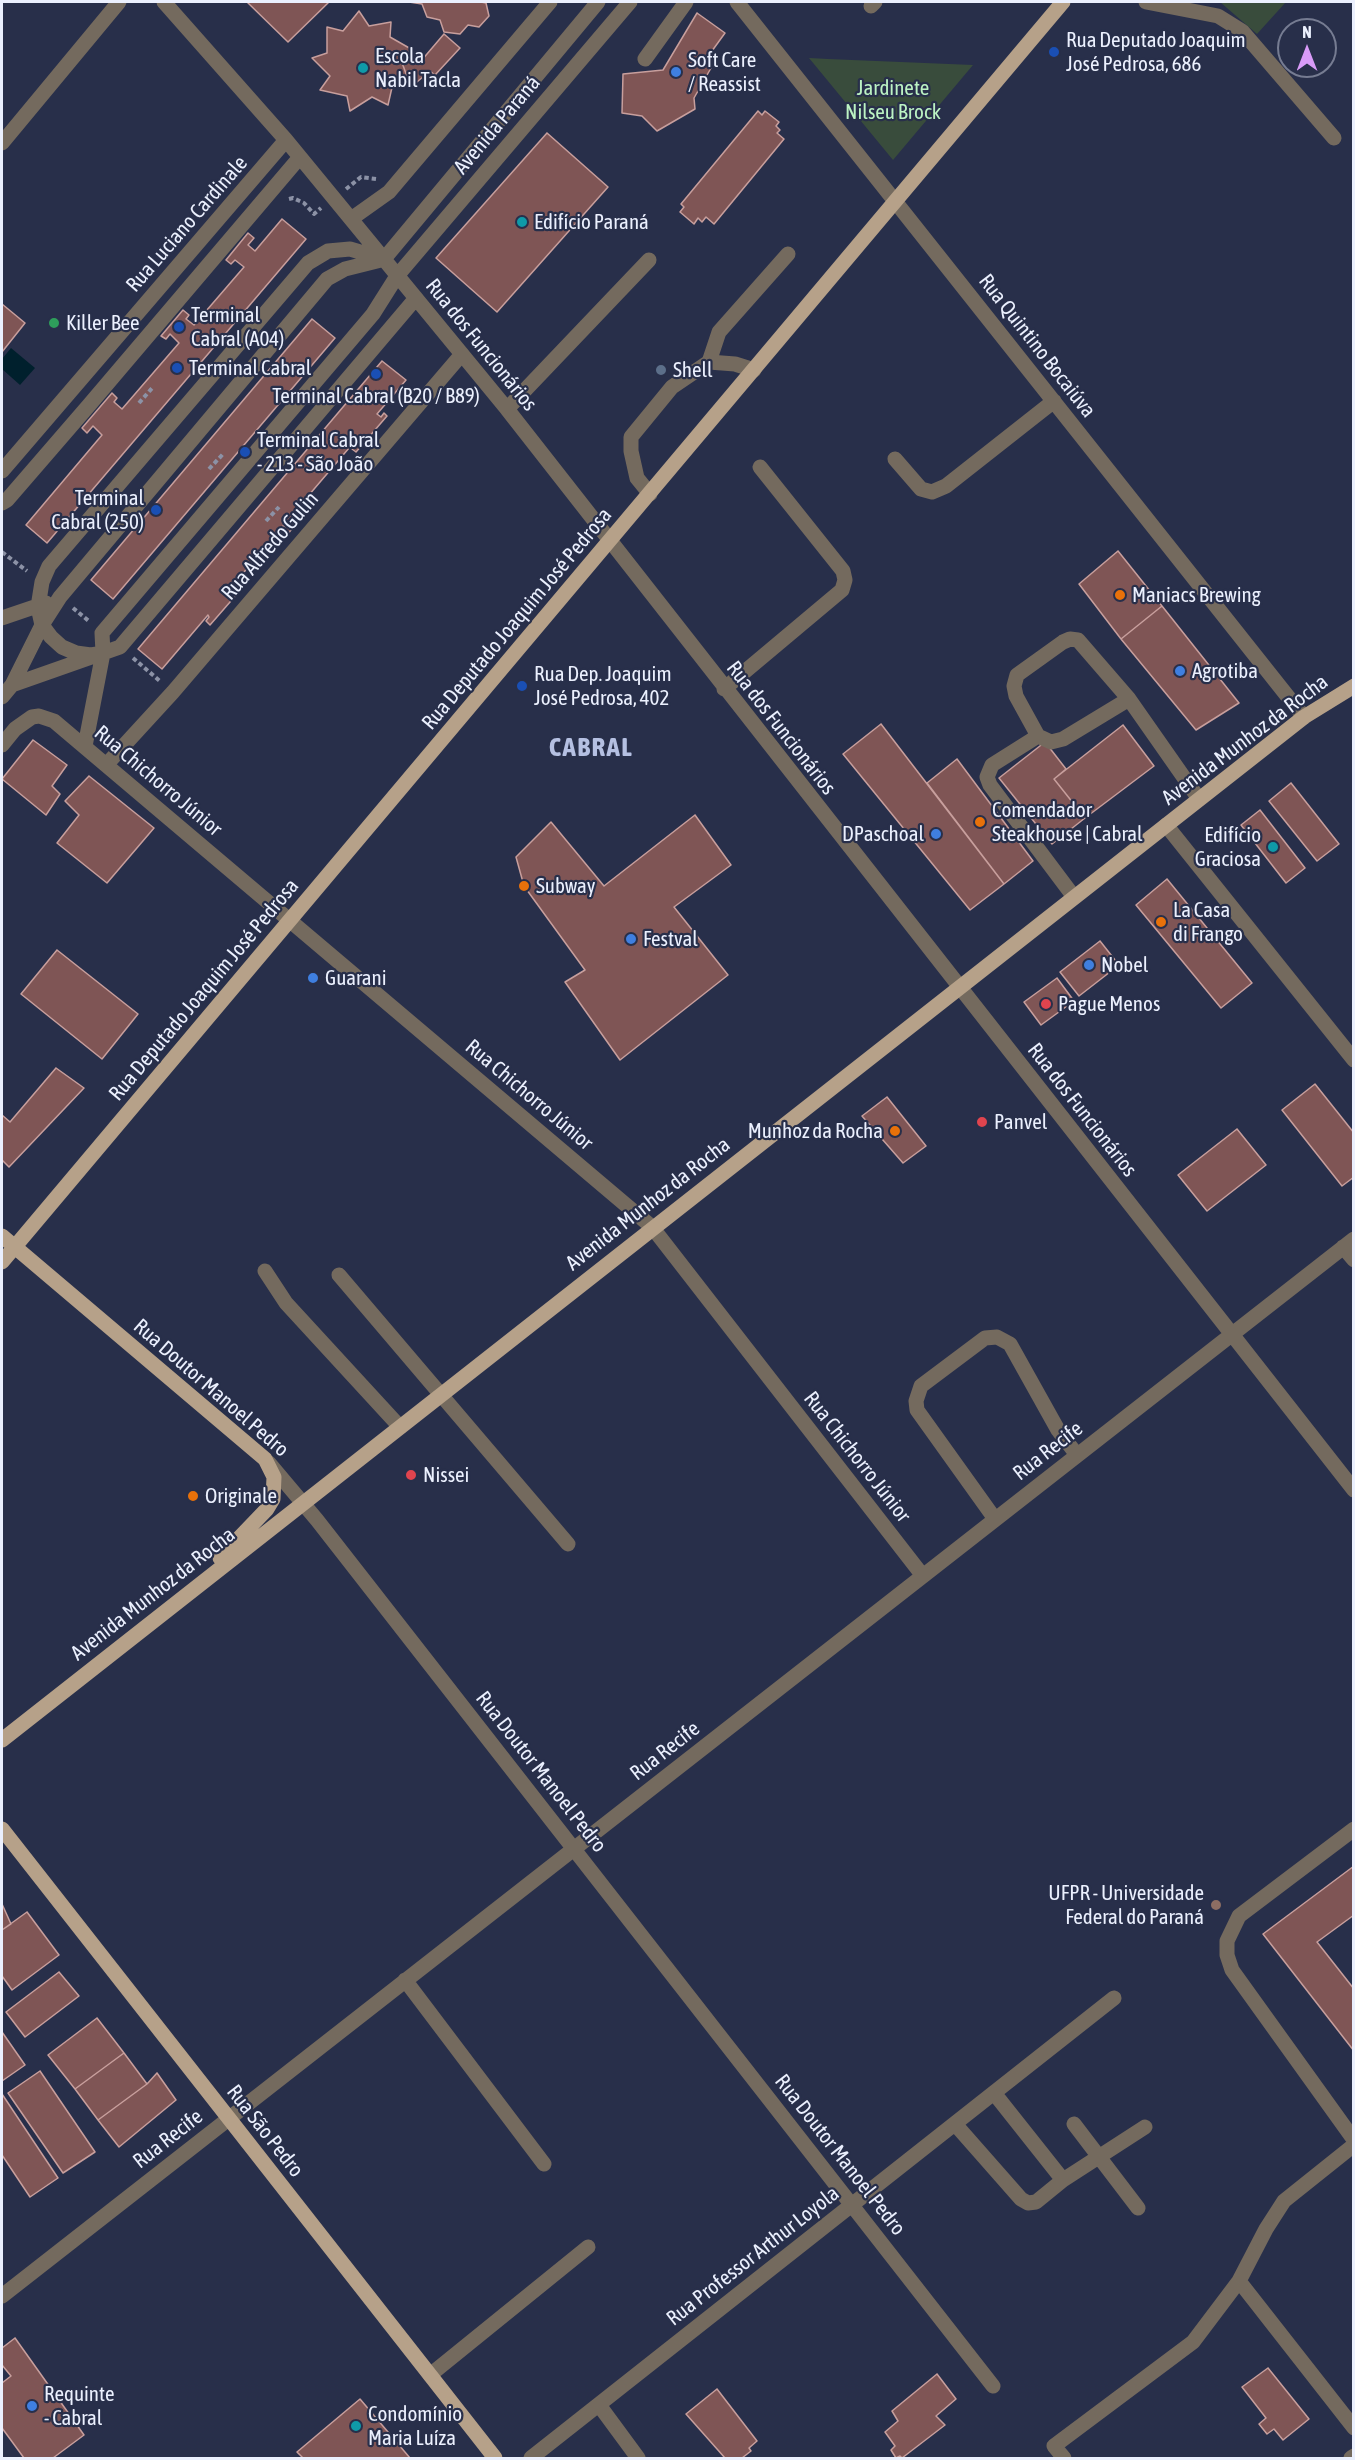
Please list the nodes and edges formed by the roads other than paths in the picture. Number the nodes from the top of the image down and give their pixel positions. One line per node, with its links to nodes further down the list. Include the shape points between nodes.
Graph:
1 (119, 2): 13 (street)
2 (164, 2): 12 (street, Rua dos Funcionários)
3 (550, 2): 16 (street, Avenida Paraná, via 389,192)
4 (597, 2): 18 (street)
5 (630, 2): 20 (street, Avenida Paraná)
6 (686, 2): 10 (street)
7 (737, 2): 15 (street, Rua Quintino Bocaiúva)
8 (1063, 2): 15 (main road, Rua Deputado Joaquim José Pedrosa)
9 (1146, 2): 11 (street, via 1218,16 1242,32)
10 (645, 59)
11 (1334, 138)
12 (286, 140): 14 (street, Rua dos Funcionários); 29 (street, Rua Luciano Cardinale)
13 (2, 143)
14 (300, 157): 16 (street, Rua dos Funcionários); 31 (street)
15 (895, 201): 24 (main road, Rua Deputado Joaquim José Pedrosa); 25 (street, Rua Quintino Bocaiúva)
16 (351, 219): 18 (street, Rua dos Funcionários)
17 (788, 254): 23 (street, via 719,333)
18 (384, 259): 20 (street, Rua dos Funcionários); 33 (street, via 345,269 327,279); 34 (street, via 350,249 328,251 296,274 49,566)
19 (649, 260): 26 (street)
20 (397, 276): 21 (street, Rua dos Funcionários); 37 (street, Avenida Paraná, via 374,314 102,633)
21 (416, 298): 22 (street, Rua dos Funcionários); 37 (street, via 120,647)
22 (462, 354): 26 (street, Rua dos Funcionários); 47 (street, Rua Alfredo Gulin)
23 (709, 362): 24 (street); 30 (street, via 672,387 631,437 637,477)
24 (754, 370): 30 (main road, Rua Deputado Joaquim José Pedrosa)
25 (1054, 401): 27 (street, via 946,486 932,492 921,489); 43 (street, Rua Quintino Bocaiúva)
26 (507, 409): 32 (street, Rua dos Funcionários)
27 (895, 459)
28 (760, 467): 40 (street, via 843,571 845,580 842,590)
29 (2, 471)
30 (650, 494): 32 (main road, Rua Deputado Joaquim José Pedrosa)
31 (2, 503)
32 (609, 542): 40 (street, Rua dos Funcionários); 51 (main road, Rua Deputado Joaquim José Pedrosa)
33 (60, 597): 34 (street); 36 (street)
34 (38, 607): 35 (street); 36 (street)
35 (2, 618)
36 (42, 625): 37 (street, via 62,647 83,654); 38 (street)
37 (103, 653): 38 (street); 46 (street)
38 (7, 680): 41 (street)
39 (1353, 686): 43 (main road, Avenida Munhoz da Rocha)
40 (724, 688): 52 (street, Rua dos Funcionários)
41 (2, 697)
42 (1129, 699): 44 (street, via 1057,741); 44 (street, via 1078,640 1070,639 1017,675 1016,696); 48 (street)
43 (1304, 717): 48 (main road, Avenida Munhoz da Rocha)
44 (1038, 736): 50 (street, via 992,765 987,777)
45 (2, 743): 46 (street, Rua Chichorro Júnior, via 27,720 39,716 54,721)
46 (85, 746): 47 (street, Rua Chichorro Júnior)
47 (107, 764): 51 (street, Rua Chichorro Júnior)
48 (1199, 799): 49 (main road, Avenida Munhoz da Rocha)
49 (1166, 825): 50 (main road, Avenida Munhoz da Rocha); 53 (street)
50 (1074, 897): 52 (main road, Avenida Munhoz da Rocha)
51 (290, 921): 54 (street, Rua Chichorro Júnior); 57 (main road, Rua Deputado Joaquim José Pedrosa)
52 (959, 988): 54 (main road, Avenida Munhoz da Rocha); 62 (street, Rua dos Funcionários)
53 (1353, 1060)
54 (652, 1227): 63 (main road, Avenida Munhoz da Rocha); 71 (street, Rua Chichorro Júnior)
55 (2, 1236): 57 (main road, Rua Doutor Manoel Pedro)
56 (1348, 1243): 58 (street); 62 (street, Rua Recife)
57 (14, 1246): 59 (main road, Rua Deputado Joaquim José Pedrosa); 66 (main road, Rua Doutor Manoel Pedro)
58 (1353, 1260)
59 (2, 1262)
60 (265, 1271): 64 (street, via 286,1303)
61 (339, 1275): 63 (street)
62 (1231, 1335): 65 (street, Rua Recife); 67 (street, Rua dos Funcionários)
63 (442, 1394): 64 (main road, Avenida Munhoz da Rocha); 70 (street)
64 (400, 1427): 68 (main road, Avenida Munhoz da Rocha)
65 (1077, 1455): 69 (street, Rua Recife); 69 (street, via 1058,1430 1010,1344 997,1337 985,1338 921,1386 917,1410)
66 (265, 1459): 68 (street, Rua Doutor Manoel Pedro); 72 (main road, via 274,1477 273,1499)
67 (1351, 1483)
68 (303, 1503): 72 (main road, Avenida Munhoz da Rocha); 76 (street, Rua Doutor Manoel Pedro)
69 (995, 1519): 71 (street, Rua Recife)
70 (568, 1544)
71 (923, 1575): 76 (street, Rua Recife)
72 (183, 1597): 73 (main road, Avenida Munhoz da Rocha)
73 (2, 1740)
74 (2, 1829): 80 (main road, Rua São Pedro)
75 (1353, 1829): 84 (street, via 1239,1916 1227,1941 1232,1970)
76 (573, 1848): 77 (street, Rua Recife); 89 (street, Rua Doutor Manoel Pedro)
77 (405, 1980): 80 (street, Rua Recife); 87 (street)
78 (1114, 1998): 79 (street, Rua Professor Arthur Loyola)
79 (994, 2093): 81 (street, Rua Professor Arthur Loyola); 88 (street)
80 (228, 2118): 93 (street, Rua Recife); 94 (main road, Rua São Pedro)
81 (955, 2124): 88 (street, via 1028,2203 1036,2202); 89 (street, Rua Professor Arthur Loyola)
82 (1074, 2124): 86 (street)
83 (1145, 2127): 86 (street)
84 (1353, 2140)
85 (1353, 2145): 92 (street, via 1284,2201)
86 (1099, 2156): 88 (street); 90 (street)
87 (544, 2164)
88 (1063, 2180)
89 (852, 2205): 95 (street, Rua Doutor Manoel Pedro); 96 (street, Rua Professor Arthur Loyola)
90 (1138, 2208)
91 (588, 2247): 94 (street)
92 (1239, 2281): 97 (street); 101 (street, via 1193,2342 1054,2446)
93 (2, 2296)
94 (430, 2375): 98 (main road, Rua São Pedro)
95 (993, 2386)
96 (599, 2405): 99 (street, Rua Professor Arthur Loyola); 100 (street)
97 (1353, 2428)
98 (495, 2458)
99 (531, 2458)
100 (638, 2458)
101 (1064, 2458)

